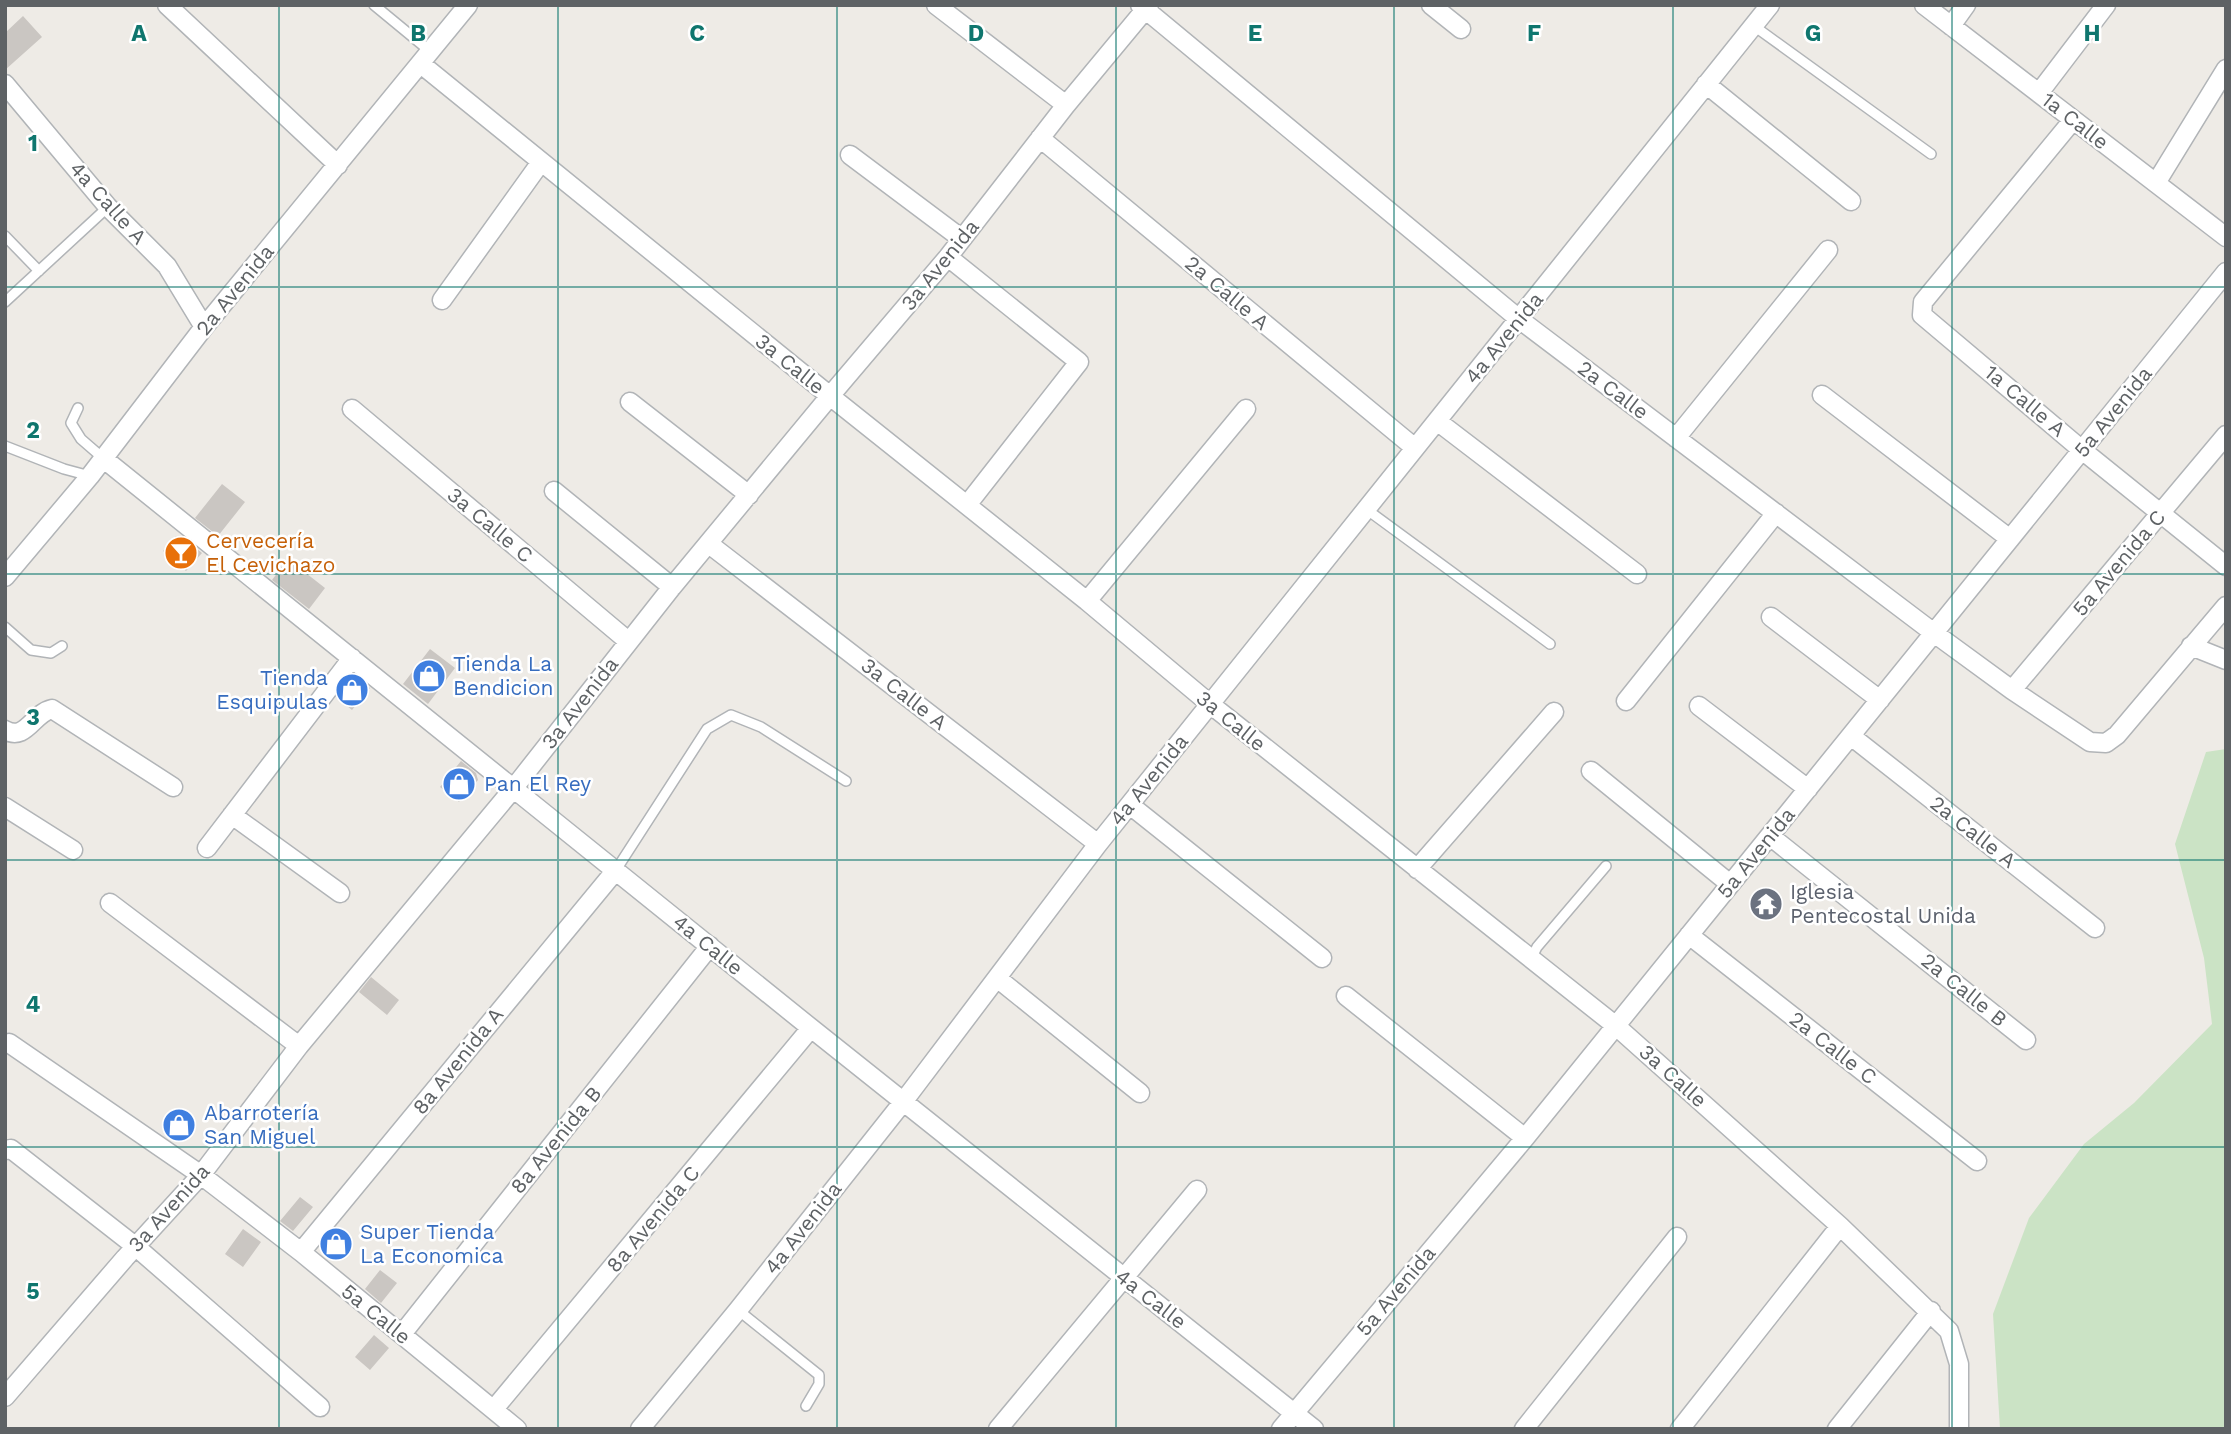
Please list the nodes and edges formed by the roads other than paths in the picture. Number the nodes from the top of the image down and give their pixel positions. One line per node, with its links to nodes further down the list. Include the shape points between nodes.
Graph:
1 (167, 5): 24 (street)
2 (374, 5): 13 (lane)
3 (468, 5): 13 (street, 2a Avenida)
4 (936, 5): 18 (street)
5 (1432, 5): 12 (street)
6 (1924, 5): 11 (street, 1a Calle)
7 (1966, 5): 11 (street)
8 (2106, 5): 17 (street)
9 (1144, 7): 18 (street, 3a Avenida); 37 (street, 2a Calle)
10 (1760, 12): 16 (street, 4a Avenida); 22 (lane)
11 (1951, 26): 17 (street, 1a Calle)
12 (1461, 29)
13 (426, 58): 23 (street, 3a Calle); 24 (street, 2a Avenida)
14 (2223, 80): 25 (street)
15 (5, 84): 27 (street, 4a Calle A)
16 (1706, 84): 26 (street); 37 (street, 4a Avenida)
17 (2039, 93): 19 (street, 1a Calle)
18 (1066, 105): 20 (street, 3a Avenida)
19 (2073, 120): 25 (street, 1a Calle); 50 (street, 1a Calle A, via 1923,302 1922,315)
20 (1040, 138): 30 (street, 3a Avenida); 49 (street, 2a Calle A)
21 (850, 155): 30 (street)
22 (1931, 155)
23 (541, 162): 35 (street); 40 (street, 3a Calle)
24 (338, 164): 38 (street, 2a Avenida)
25 (2156, 183): 29 (street, 1a Calle)
26 (1851, 201)
27 (108, 207): 33 (lane); 38 (street, 4a Calle A, via 167,266)
28 (5, 236): 33 (lane)
29 (2226, 237)
30 (962, 239): 32 (street, 3a Avenida)
31 (1828, 250): 47 (street)
32 (948, 257): 40 (street, 3a Avenida); 55 (street, via 1079,362)
33 (39, 271): 36 (lane)
34 (2226, 272): 50 (street, 5a Avenida)
35 (443, 300)
36 (5, 302)
37 (1519, 318): 45 (street, 4a Avenida); 47 (street, 2a Calle)
38 (204, 327): 51 (street, 2a Avenida)
39 (1822, 395): 59 (street)
40 (830, 396): 54 (street, 3a Avenida); 55 (street, 3a Calle)
41 (630, 402): 54 (street)
42 (78, 408): 51 (lane, via 71,423)
43 (352, 409): 70 (street, 3a Calle C)
44 (1245, 409): 65 (street)
45 (1437, 421): 49 (street, 4a Avenida); 62 (street)
46 (2226, 435): 58 (street, 5a Avenida C)
47 (1676, 438): 57 (street, 2a Calle)
48 (5, 446): 52 (lane)
49 (1415, 449): 56 (street, 4a Avenida)
50 (2082, 450): 58 (street, 1a Calle A); 59 (street, 5a Avenida)
51 (104, 459): 52 (street, 2a Avenida); 74 (street, 4a Calle)
52 (90, 477): 63 (street, 2a Avenida)
53 (554, 491): 64 (street)
54 (749, 495): 60 (street, 3a Avenida)
55 (967, 505): 65 (street, 3a Calle)
56 (1366, 509): 71 (lane); 79 (street, 4a Avenida)
57 (1776, 513): 69 (street, 2a Calle); 78 (street)
58 (2161, 513): 61 (street, 1a Calle A); 76 (street, 5a Avenida C)
59 (2010, 539): 69 (street, 5a Avenida)
60 (709, 544): 64 (street, 3a Avenida); 93 (street, 3a Calle A)
61 (2226, 566)
62 (1637, 574)
63 (5, 577)
64 (671, 587): 70 (street, 3a Avenida)
65 (1087, 601): 79 (street, 3a Calle)
66 (2226, 606): 73 (street)
67 (1770, 617): 77 (street)
68 (5, 626): 72 (lane, via 31,650 51,653)
69 (1934, 633): 76 (street, 2a Calle); 77 (street, 5a Avenida)
70 (628, 641): 87 (street, 3a Avenida)
71 (1550, 644)
72 (62, 646)
73 (2191, 646): 75 (street); 76 (street, 2a Calle, via 2106,743 2090,742)
74 (352, 658): 87 (street, 4a Calle); 91 (street)
75 (2226, 660)
76 (2012, 690)
77 (1880, 700): 83 (street, 5a Avenida)
78 (1626, 701)
79 (1210, 704): 89 (street, 4a Avenida); 97 (street, 3a Calle)
80 (1699, 706): 88 (street)
81 (1554, 712): 97 (street)
82 (5, 730): 86 (street, via 21,733 41,713 52,709)
83 (1851, 736): 88 (street, 5a Avenida); 102 (street, 2a Calle A)
84 (1591, 771): 99 (street)
85 (846, 781): 98 (lane, via 761,727 731,715 707,729)
86 (173, 787)
87 (513, 789): 98 (street, 4a Calle); 113 (street, 3a Avenida)
88 (1808, 789): 92 (street, 5a Avenida)
89 (1130, 805): 93 (street, 4a Avenida); 105 (street)
90 (5, 807): 95 (street)
91 (232, 815): 94 (street); 100 (street)
92 (1770, 836): 99 (street, 5a Avenida); 111 (street, 2a Calle B)
93 (1098, 845): 107 (street, 4a Avenida)
94 (207, 848)
95 (73, 850)
96 (1606, 866): 106 (lane)
97 (1417, 869): 106 (street, 3a Calle)
98 (616, 870): 104 (street, 4a Calle); 124 (street, 8a Avenida A)
99 (1730, 884): 103 (street, 5a Avenida)
100 (340, 893)
101 (110, 903): 113 (street)
102 (2095, 928)
103 (1689, 935): 109 (street, 5a Avenida); 118 (street, 2a Calle C)
104 (710, 946): 110 (street, 4a Calle); 128 (street, 8a Avenida B)
105 (1322, 958)
106 (1531, 960): 109 (street, 3a Calle)
107 (997, 978): 114 (street); 115 (street, 4a Avenida)
108 (1346, 996): 116 (street)
109 (1616, 1026): 116 (street, 5a Avenida); 121 (street, 3a Calle)
110 (811, 1028): 115 (street, 4a Calle); 132 (street, 8a Avenida C)
111 (2026, 1040)
112 (9, 1043): 119 (street, 5a Calle)
113 (299, 1046): 119 (street, 3a Avenida)
114 (1140, 1094)
115 (903, 1102): 125 (street, 4a Calle); 126 (street, 4a Avenida)
116 (1525, 1138): 133 (street, 5a Avenida)
117 (5, 1150): 123 (street, via 11,1149)
118 (1977, 1161)
119 (201, 1175): 123 (street, 3a Avenida); 124 (street, 5a Calle)
120 (1197, 1190): 125 (street)
121 (1840, 1226): 127 (street, 3a Calle); 140 (street)
122 (1677, 1237): 139 (street)
123 (135, 1246): 129 (street, 3a Avenida); 131 (street)
124 (301, 1252): 128 (street, 5a Calle)
125 (1124, 1278): 133 (street, 4a Calle); 136 (street)
126 (738, 1310): 130 (lane, via 818,1375 819,1384); 135 (street, 4a Avenida)
127 (1931, 1311): 141 (street); 142 (street, 3a Calle, via 1949,1331 1959,1364)
128 (402, 1334): 132 (street, 5a Calle)
129 (5, 1397)
130 (806, 1406)
131 (320, 1407)
132 (494, 1409): 134 (street, 5a Calle)
133 (1294, 1412): 137 (street, 5a Avenida); 138 (street, 4a Calle)
134 (517, 1429)
135 (640, 1429)
136 (998, 1429)
137 (1281, 1429)
138 (1314, 1429)
139 (1524, 1429)
140 (1680, 1429)
141 (1838, 1429)
142 (1959, 1429)

